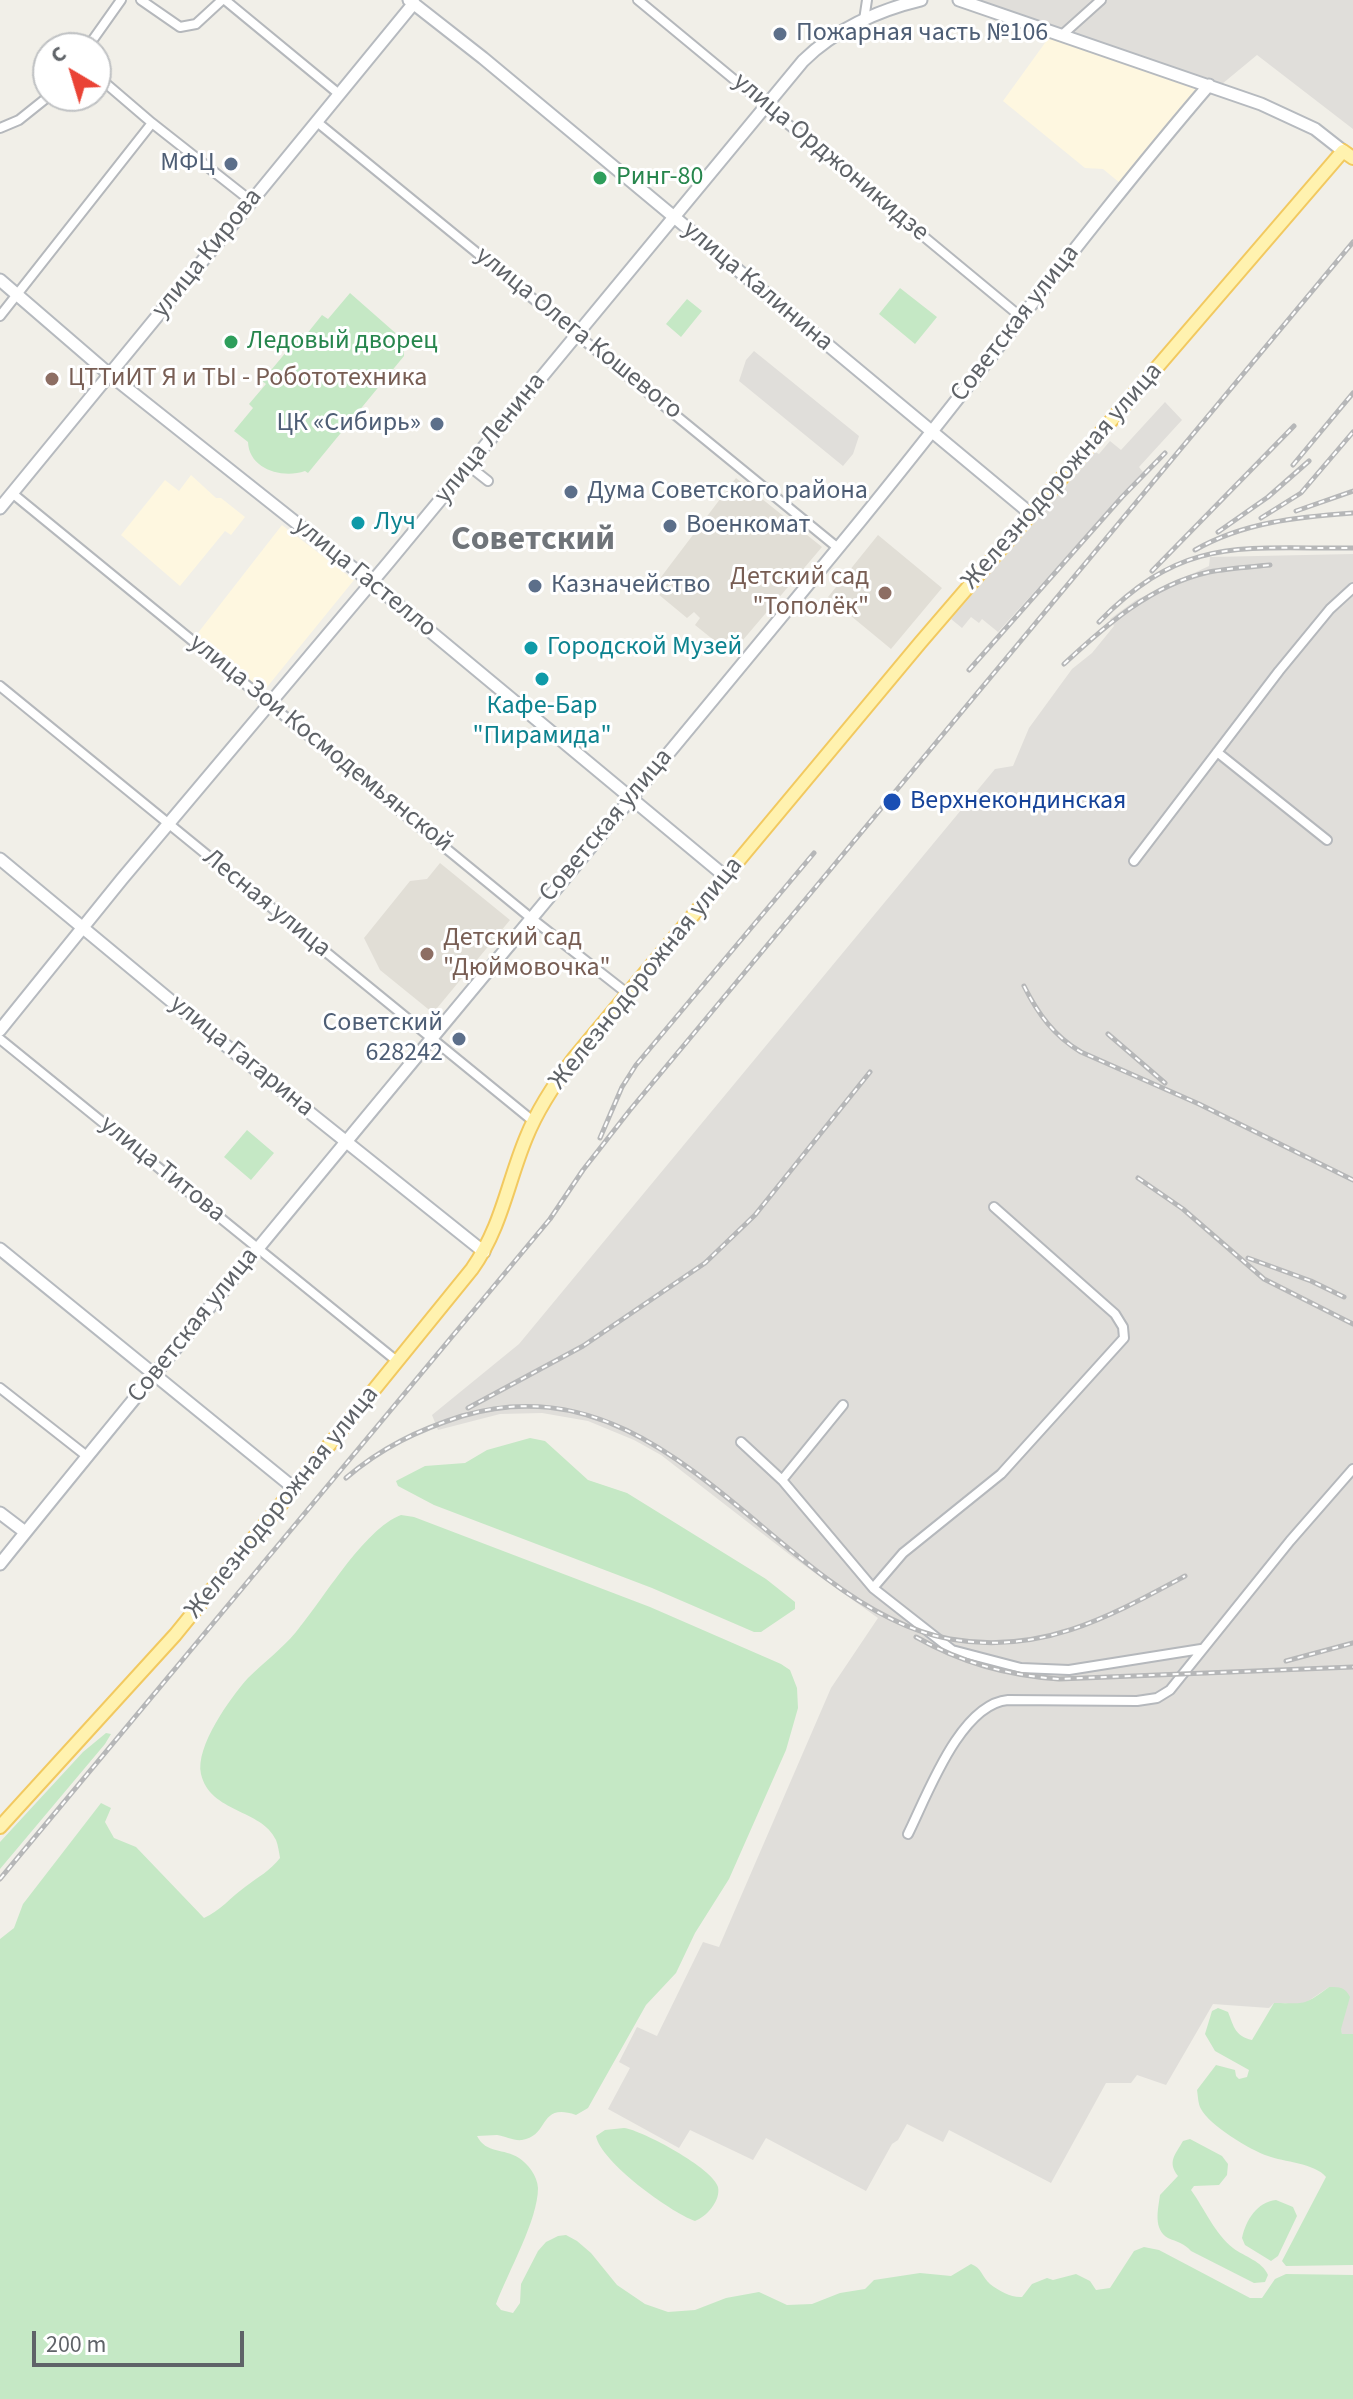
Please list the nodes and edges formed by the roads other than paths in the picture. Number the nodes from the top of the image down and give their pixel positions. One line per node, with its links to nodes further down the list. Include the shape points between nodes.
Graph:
1 (121, 0): 11 (street)
2 (141, 0): 3 (street, via 173,24 189,27)
3 (224, 0): 15 (street)
4 (638, 0): 16 (street, улица Орджоникидзе)
5 (867, 0): 10 (street)
6 (921, 0): 10 (street, улица Ленина)
7 (959, 0): 12 (street)
8 (1101, 0): 12 (street)
9 (413, 1): 15 (street, улица Кирова); 23 (street, улица Калинина)
10 (864, 20): 16 (street, улица Ленина, via 817,48)
11 (98, 32)
12 (1062, 35): 13 (street)
13 (1209, 85): 21 (street, via 1305,123); 27 (street, Советская улица)
14 (112, 89): 19 (street)
15 (339, 94): 18 (street, улица Кирова)
16 (767, 104): 23 (street, улица Ленина); 27 (street, улица Орджоникидзе)
17 (32, 110): 20 (street)
18 (317, 122): 22 (street, улица Кирова); 28 (street, улица Олега Кошевого)
19 (152, 123): 22 (street); 25 (street)
20 (0, 128)
21 (1348, 154): 35 (main road, Железнодорожная улица)
22 (251, 201): 29 (street, улица Кирова)
23 (674, 217): 28 (street, улица Ленина); 30 (street, улица Калинина)
24 (0, 280): 25 (street, улица Гастелло)
25 (17, 295): 26 (street); 29 (street, улица Гастелло)
26 (0, 316)
27 (1021, 317): 30 (street, Советская улица)
28 (578, 334): 31 (street, улица Ленина); 36 (street, улица Олега Кошевого)
29 (109, 374): 33 (street, улица Кирова); 37 (street, улица Гастелло)
30 (932, 432): 35 (street, улица Калинина); 36 (street, Советская улица)
31 (469, 466): 32 (street); 37 (street, улица Ленина)
32 (488, 481)
33 (12, 493): 34 (street, улица Кирова); 40 (street, улица Зои Космодемьянской)
34 (0, 508)
35 (1031, 514): 47 (main road, Железнодорожная улица)
36 (838, 548): 42 (street, Советская улица)
37 (372, 583): 40 (street, улица Ленина); 42 (street, улица Гастелло)
38 (1353, 588): 41 (street, via 1330,609)
39 (0, 686): 43 (street, Лесная улица)
40 (270, 703): 43 (street, улица Ленина); 48 (street, улица Зои Космодемьянской)
41 (1217, 752): 44 (street); 46 (street)
42 (630, 798): 47 (street, улица Гастелло); 48 (street, Советская улица)
43 (169, 824): 49 (street, улица Ленина); 52 (street, Лесная улица)
44 (1327, 840)
45 (0, 859): 49 (street, улица Гагарина)
46 (1134, 861)
47 (726, 877): 50 (main road, Железнодорожная улица)
48 (531, 918): 50 (street, улица Зои Космодемьянской); 52 (street, Советская улица)
49 (83, 928): 51 (street, улица Ленина); 55 (street, улица Гагарина)
50 (628, 994): 54 (main road, Железнодорожная улица, via 567,1067)
51 (0, 1030)
52 (431, 1037): 54 (street, Лесная улица); 55 (street, Советская улица)
53 (0, 1039): 58 (street, улица Титова)
54 (533, 1121): 59 (main road, Железнодорожная улица)
55 (344, 1142): 58 (street, Советская улица); 59 (street, улица Гагарина)
56 (994, 1207): 72 (street, via 1115,1314 1124,1338 1001,1474 903,1553)
57 (0, 1249): 61 (street)
58 (258, 1249): 60 (street, улица Титова); 61 (street, Советская улица)
59 (484, 1252): 60 (main road, Железнодорожная улица)
60 (398, 1362): 68 (main road, Железнодорожная улица)
61 (156, 1375): 65 (street, Советская улица); 68 (street)
62 (0, 1388): 65 (street)
63 (843, 1405): 67 (street)
64 (741, 1442): 67 (street)
65 (88, 1457): 70 (street, Советская улица)
66 (1353, 1469): 73 (street)
67 (782, 1480): 72 (street)
68 (295, 1489): 74 (main road, Железнодорожная улица, via 138,1678)
69 (0, 1513): 70 (street)
70 (25, 1532): 71 (street, Советская улица)
71 (0, 1564)
72 (873, 1588): 73 (street, via 952,1650 1021,1668 1094,1668)
73 (1202, 1649): 75 (street, via 1170,1690 1157,1698 1008,1700 990,1706 954,1745)
74 (0, 1827)
75 (908, 1834)

